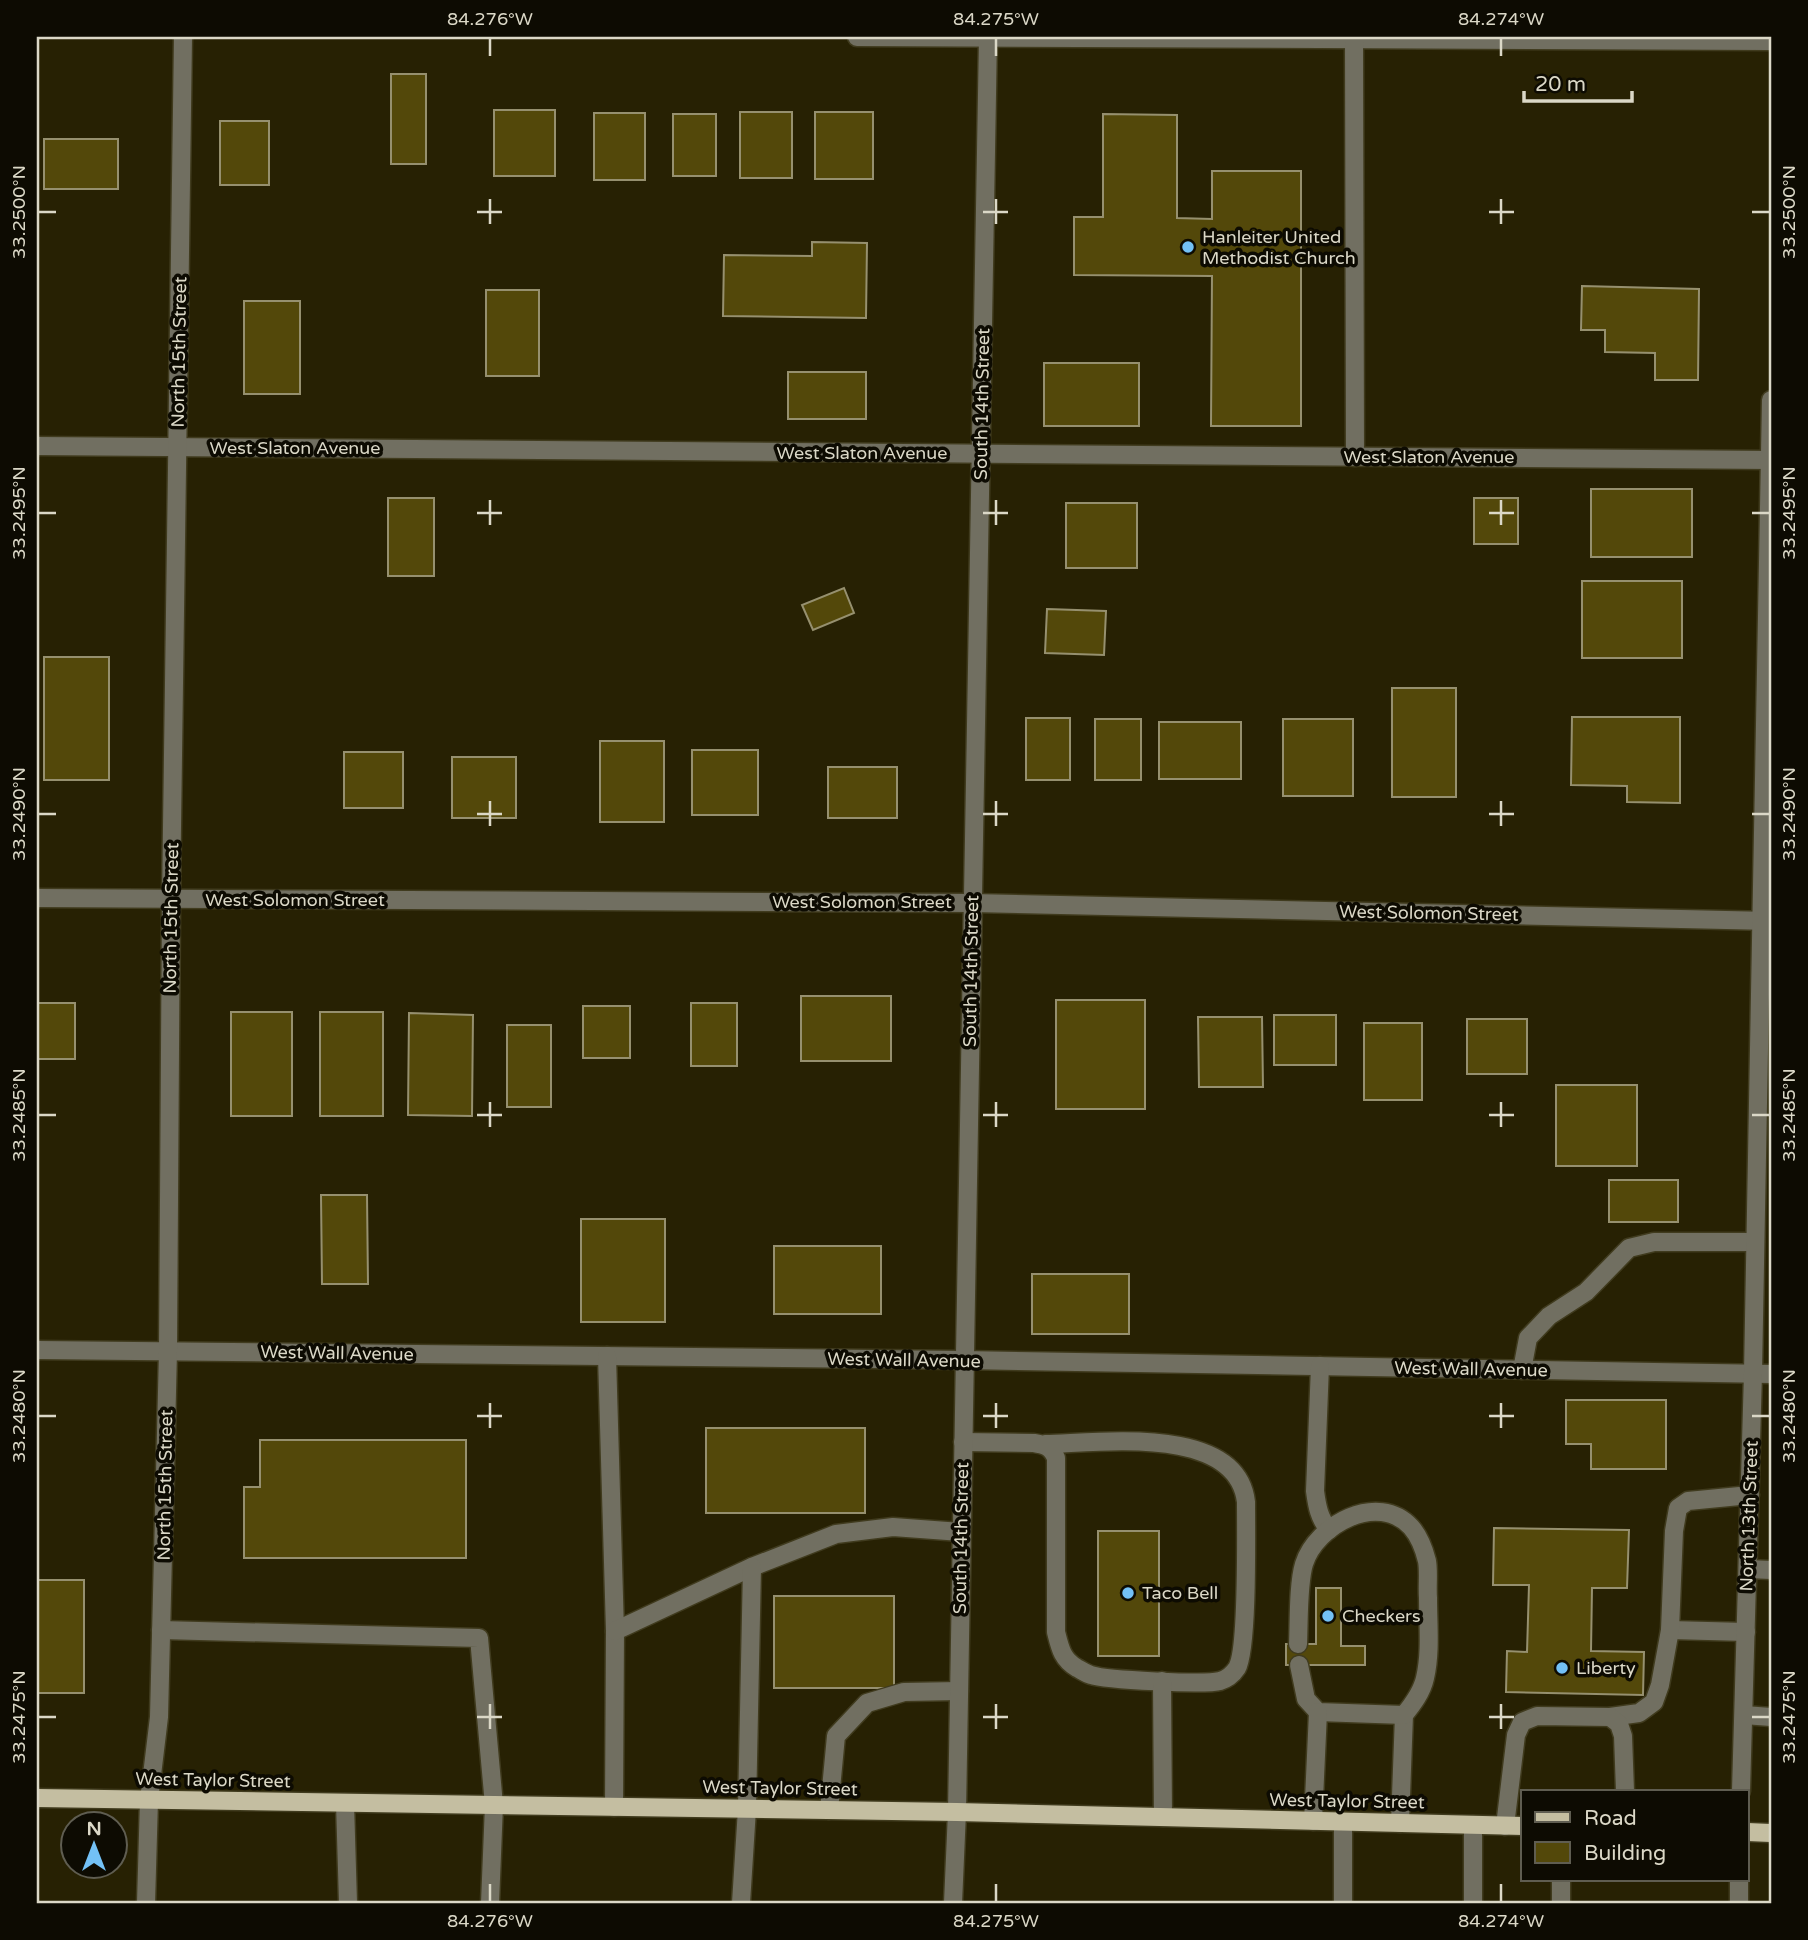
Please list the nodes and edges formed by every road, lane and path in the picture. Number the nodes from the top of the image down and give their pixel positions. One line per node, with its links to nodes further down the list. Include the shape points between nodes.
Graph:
1 (183, 37): 8 (street, North 15th Street)
2 (857, 37): 3 (street)
3 (988, 37): 4 (street); 9 (street, South 14th Street)
4 (1354, 40): 5 (street); 10 (street)
5 (1771, 41)
6 (1771, 400): 11 (street, North 13th Street)
7 (37, 446): 8 (street, West Slaton Avenue)
8 (178, 448): 9 (street, West Slaton Avenue); 14 (street, North 15th Street)
9 (981, 454): 10 (street, West Slaton Avenue); 15 (street, South 14th Street)
10 (1355, 457): 11 (street, West Slaton Avenue)
11 (1770, 460): 12 (street, North 13th Street)
12 (1768, 741): 16 (street, North 13th Street)
13 (37, 898): 14 (street, West Solomon Street)
14 (171, 899): 15 (street, West Solomon Street); 19 (street, North 15th Street)
15 (972, 903): 16 (street, West Solomon Street); 21 (street, South 14th Street)
16 (1766, 921): 17 (street, North 13th Street)
17 (1755, 1242): 23 (street, via 1654,1242 1629,1248 1586,1292 1549,1316 1528,1339); 24 (street, North 13th Street)
18 (37, 1350): 19 (street, West Wall Avenue)
19 (167, 1350): 20 (street, West Wall Avenue); 34 (street, North 15th Street)
20 (607, 1356): 21 (street, West Wall Avenue); 36 (street)
21 (964, 1360): 22 (street, West Wall Avenue); 26 (street, South 14th Street)
22 (1320, 1366): 23 (street, West Wall Avenue); 29 (street, via 1315,1491 1317,1508)
23 (1522, 1370): 24 (street, West Wall Avenue)
24 (1753, 1373): 25 (street, West Wall Avenue); 28 (street, North 13th Street)
25 (1771, 1374)
26 (963, 1442): 27 (street); 30 (street, South 14th Street)
27 (1045, 1444): 40 (street, via 1056,1458 1058,1476 1056,1632 1060,1651 1076,1668 1092,1676); 40 (street, via 1189,1447 1219,1460 1244,1490 1240,1660 1229,1677 1219,1682)
28 (1750, 1495): 32 (street, North 13th Street); 35 (street, via 1688,1501 1678,1508)
29 (1329, 1530): 38 (street, via 1312,1547 1304,1565); 43 (street, via 1347,1518 1388,1513 1401,1518 1419,1539 1427,1562 1429,1653 1424,1680)
30 (961, 1532): 31 (street, via 893,1527 836,1534); 41 (street, South 14th Street)
31 (752, 1567): 36 (street); 54 (street)
32 (1748, 1569): 33 (street); 37 (street, North 13th Street)
33 (1771, 1570)
34 (162, 1630): 50 (street, North 15th Street, via 159,1717); 52 (street, via 479,1638)
35 (1670, 1630): 37 (street); 45 (street, via 1654,1702 1639,1713)
36 (615, 1631): 53 (street)
37 (1746, 1632): 44 (street, North 13th Street)
38 (1297, 1644)
39 (1299, 1665): 42 (street, via 1306,1699)
40 (1162, 1681): 57 (street)
41 (959, 1691): 55 (street, via 904,1692 867,1703 836,1736); 56 (street, South 14th Street)
42 (1318, 1712): 43 (street); 58 (street)
43 (1404, 1715): 60 (street)
44 (1744, 1715): 46 (street); 48 (street, North 13th Street)
45 (1610, 1717): 47 (street, via 1623,1736); 62 (street, via 1537,1716 1522,1722 1516,1735)
46 (1771, 1717)
47 (1625, 1790)
48 (1741, 1790)
49 (37, 1798): 50 (main road, West Taylor Street)
50 (149, 1800): 51 (main road, West Taylor Street); 67 (street, North 15th Street)
51 (345, 1803): 52 (main road, West Taylor Street); 68 (street)
52 (494, 1805): 53 (main road, West Taylor Street); 69 (street)
53 (614, 1807): 54 (main road, West Taylor Street)
54 (747, 1809): 55 (main road, West Taylor Street); 70 (street)
55 (829, 1810): 56 (main road, West Taylor Street)
56 (957, 1812): 57 (main road, West Taylor Street); 71 (street, South 14th Street)
57 (1163, 1817): 58 (main road, West Taylor Street)
58 (1313, 1821): 59 (main road, West Taylor Street)
59 (1343, 1822): 60 (main road, West Taylor Street); 72 (street)
60 (1400, 1823): 61 (main road, West Taylor Street)
61 (1473, 1825): 62 (main road, West Taylor Street); 73 (street)
62 (1514, 1826)
63 (1748, 1832): 64 (main road)
64 (1771, 1833)
65 (1561, 1881): 74 (street)
66 (1740, 1881): 75 (street)
67 (146, 1903)
68 (348, 1903)
69 (490, 1903)
70 (741, 1903)
71 (953, 1903)
72 (1343, 1903)
73 (1473, 1903)
74 (1561, 1903)
75 (1739, 1903)

